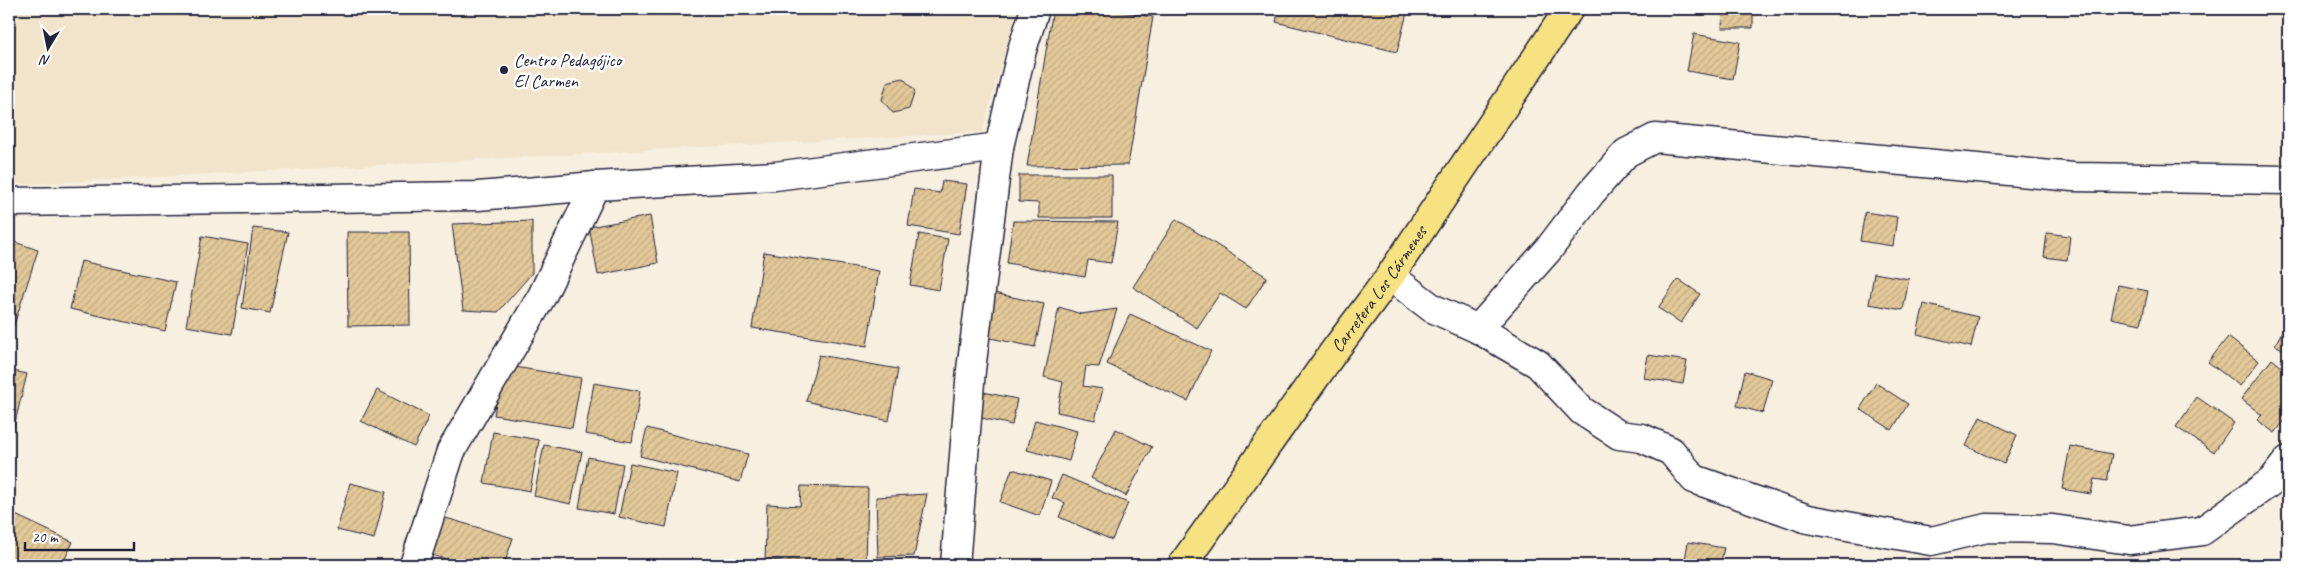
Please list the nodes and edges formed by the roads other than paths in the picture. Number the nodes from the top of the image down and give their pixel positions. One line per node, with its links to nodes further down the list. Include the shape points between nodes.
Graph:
1 (1036, 9): 3 (street, via 1022,50)
2 (1569, 9): 7 (main road, Carretera Los Cármenes)
3 (999, 147): 5 (street, via 775,176); 11 (street, via 971,370)
4 (2288, 180): 8 (street, via 2073,177 1655,138 1626,153 1590,193 1548,250)
5 (595, 186): 6 (street, via 478,196); 10 (street, via 542,296 451,451)
6 (9, 202)
7 (1390, 276): 8 (street, via 1432,308); 12 (main road, Carretera Los Cármenes)
8 (1478, 329): 9 (street, via 1538,364 1582,411 1619,435 1642,438 1671,451 1694,480 1808,519 1931,541 1987,528 2053,529 2129,540 2202,531 2272,481)
9 (2288, 460)
10 (414, 565)
11 (954, 565)
12 (1182, 565)

